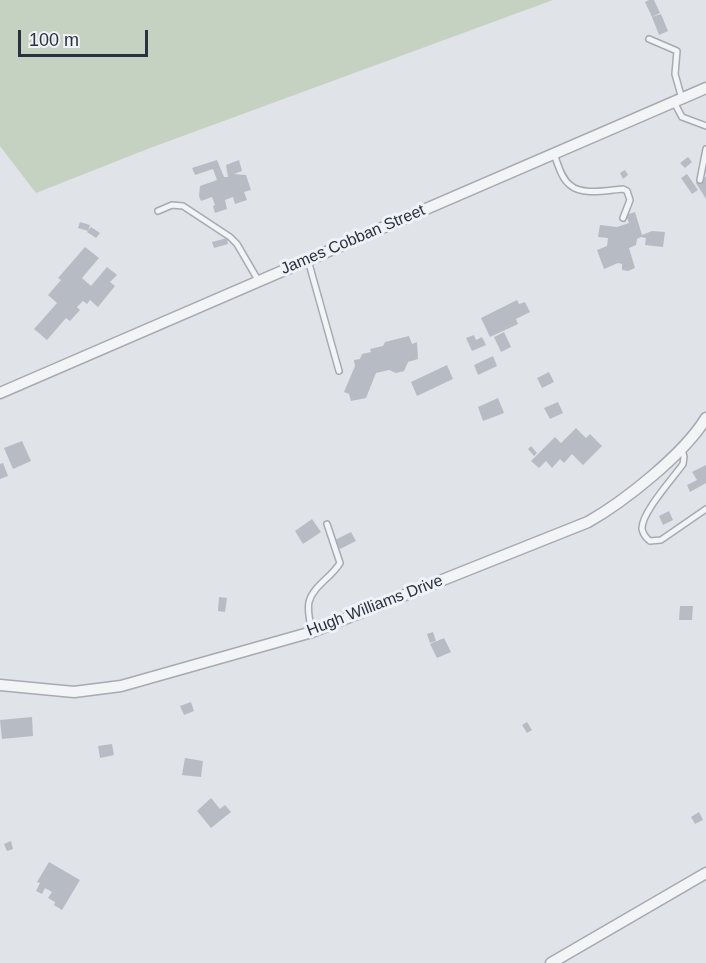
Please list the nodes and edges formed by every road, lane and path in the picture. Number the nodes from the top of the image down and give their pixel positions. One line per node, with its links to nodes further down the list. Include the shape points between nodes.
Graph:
1 (649, 39): 3 (lane, via 677,51)
2 (706, 88): 3 (street, James Cobban Street)
3 (678, 101): 4 (lane, via 682,117); 6 (street, James Cobban Street)
4 (706, 126)
5 (706, 149): 7 (lane)
6 (554, 154): 9 (lane, via 570,186 581,190 627,191 630,200); 10 (street, James Cobban Street)
7 (700, 180)
8 (158, 211): 11 (lane, via 172,205 183,206 230,237)
9 (623, 218)
10 (308, 260): 11 (street, James Cobban Street); 12 (lane)
11 (258, 280): 13 (street, James Cobban Street)
12 (339, 371)
13 (0, 393)
14 (706, 418): 15 (street, Hugh Williams Drive)
15 (682, 449): 16 (lane, via 683,464 649,510 643,523 644,534 650,541 661,540); 18 (street, Hugh Williams Drive, via 613,508 588,522)
16 (706, 509)
17 (327, 524): 18 (lane, via 340,563 309,601)
18 (312, 632): 19 (street, Hugh Williams Drive, via 121,686 74,692)
19 (0, 685)
20 (706, 873): 21 (street)
21 (550, 963)

